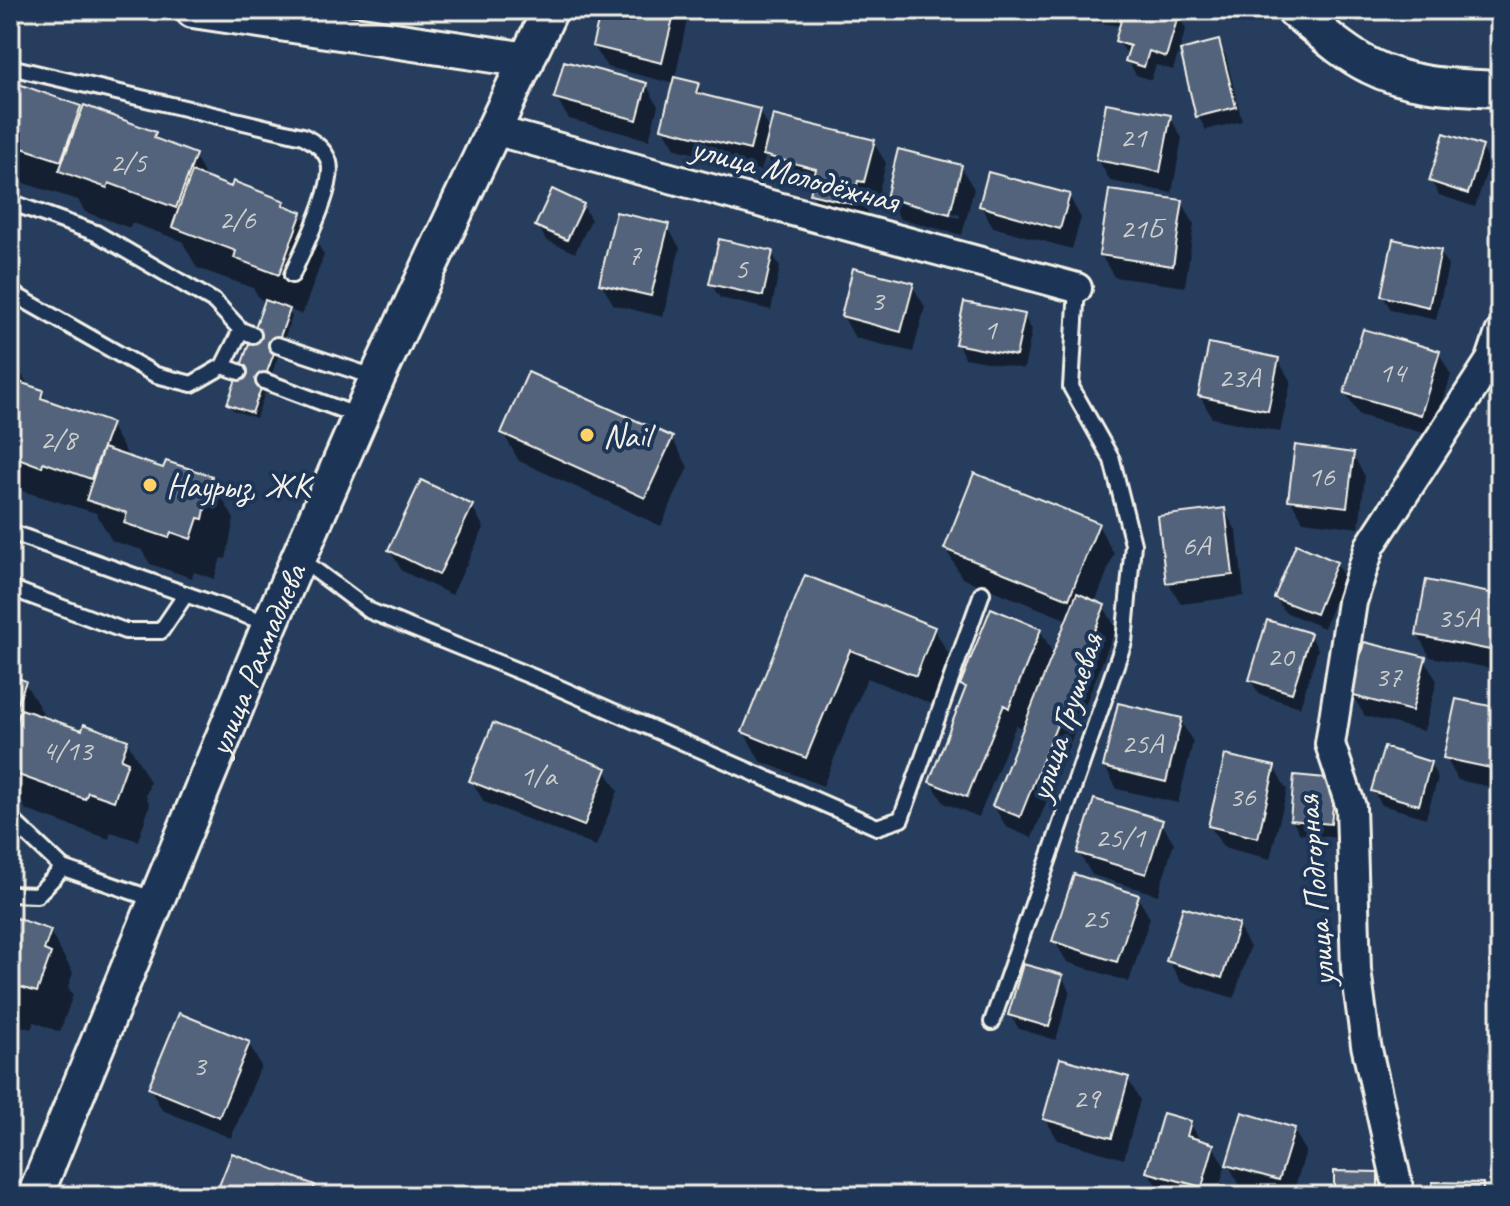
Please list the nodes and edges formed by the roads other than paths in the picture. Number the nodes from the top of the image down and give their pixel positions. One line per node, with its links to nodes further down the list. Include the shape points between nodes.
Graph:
1 (193, 10): 4 (street)
2 (550, 10): 4 (street, улица Рахмадиева)
3 (1294, 10): 6 (street, via 1369,66 1400,78)
4 (527, 60): 7 (street, улица Рахмадиева)
5 (10, 67): 9 (lane, via 303,136 316,144 328,161 328,185)
6 (1500, 89)
7 (493, 130): 10 (street, улица Молодёжная); 16 (street, улица Рахмадиева)
8 (10, 202): 14 (lane, via 96,233 215,302 247,333)
9 (292, 275)
10 (1077, 288): 29 (lane, улица Грушевая, via 1071,387 1112,460 1133,544 1124,642)
11 (10, 292): 14 (lane, via 156,375 192,384)
12 (1500, 333): 31 (street, улица Подгорная, via 1491,360 1370,546 1352,602 1330,744 1351,807 1356,970 1366,1045)
13 (277, 345): 16 (lane)
14 (223, 366): 15 (lane)
15 (239, 372)
16 (377, 378): 18 (street, улица Рахмадиева)
17 (264, 381): 18 (lane)
18 (361, 417): 20 (street, улица Рахмадиева)
19 (10, 532): 23 (lane)
20 (299, 558): 22 (lane, via 370,611 877,827 901,819); 24 (street, улица Рахмадиева)
21 (10, 588): 23 (lane, via 125,631 161,631)
22 (982, 593)
23 (186, 594): 24 (lane)
24 (270, 624): 28 (street, улица Рахмадиева)
25 (10, 818): 26 (lane)
26 (63, 868): 27 (lane, via 37,895); 28 (lane)
27 (10, 894)
28 (156, 900): 30 (street, улица Рахмадиева)
29 (992, 1022)
30 (35, 1196)
31 (1400, 1196)

